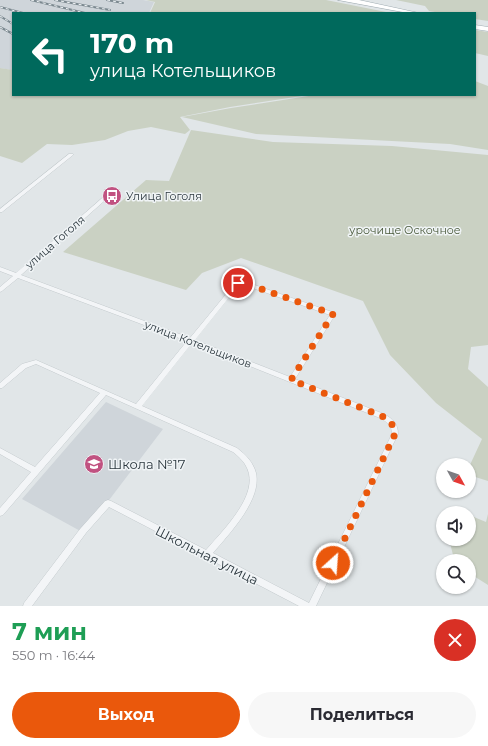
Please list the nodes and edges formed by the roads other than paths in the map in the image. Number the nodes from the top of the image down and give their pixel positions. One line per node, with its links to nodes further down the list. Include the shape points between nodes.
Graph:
1 (341, 0): 3 (main road)
2 (352, 0): 4 (main road)
3 (398, 12)
4 (411, 12)
5 (476, 26): 6 (main road)
6 (488, 28)
7 (72, 155): 9 (street)
8 (110, 194): 11 (street, улица Гоголя)
9 (0, 210)
10 (0, 269): 11 (street, улица Котельщиков)
11 (16, 276): 12 (street, улица Гоголя); 13 (street, улица Котельщиков)
12 (0, 290)
13 (190, 340): 14 (street, улица Котельщиков); 14 (street, via 238,283 333,314); 17 (street)
14 (291, 380): 24 (street, улица Котельщиков, via 382,416 393,424 395,429 395,434)
15 (0, 386): 16 (street, via 24,366 36,362)
16 (104, 393): 17 (street); 19 (street)
17 (137, 407): 21 (street, via 235,450 251,466 254,478 249,496)
18 (0, 451): 19 (street)
19 (36, 471): 20 (street)
20 (0, 513)
21 (207, 555): 22 (street, Школьная улица, via 108,503 83,531); 23 (street, Школьная улица)
22 (27, 606)
23 (307, 606)
24 (312, 606)

